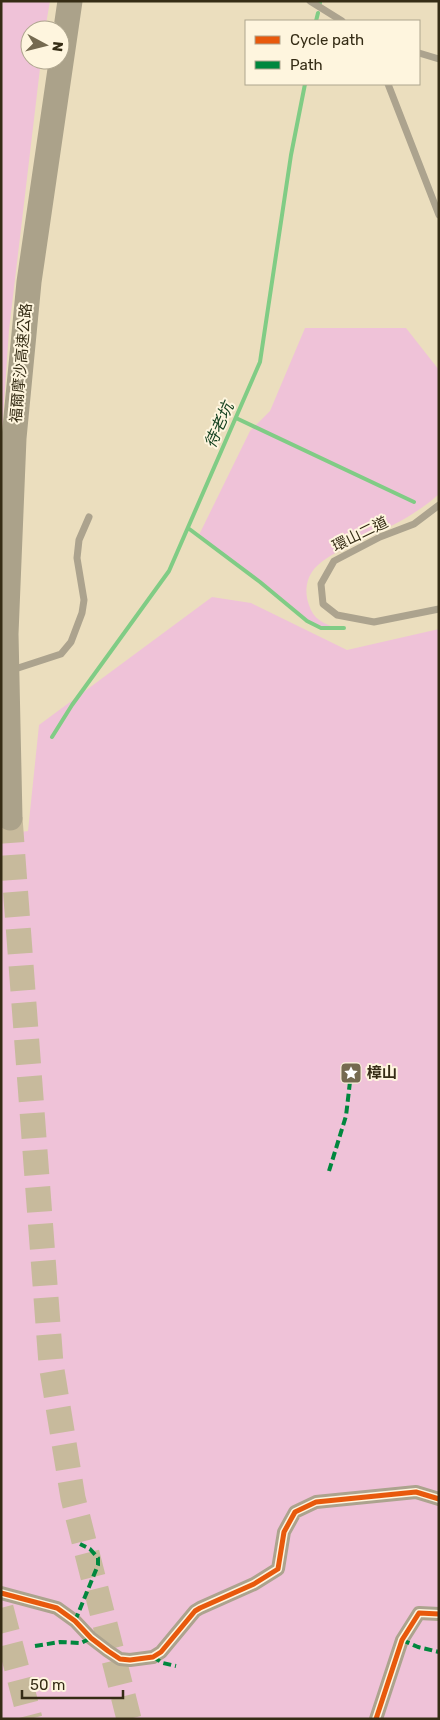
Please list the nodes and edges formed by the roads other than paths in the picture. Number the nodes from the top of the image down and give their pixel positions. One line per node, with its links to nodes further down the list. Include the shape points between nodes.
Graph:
1 (70, 1): 11 (highway, 福爾摩沙高速公路, via 28,291 14,438)
2 (310, 1): 3 (lane)
3 (340, 20)
4 (420, 54): 5 (lane)
5 (439, 59)
6 (388, 85): 7 (lane)
7 (439, 215)
8 (439, 505): 10 (lane, 環山二道, via 414,524 334,561 321,584 323,604 337,614 374,622)
9 (89, 517): 12 (lane, via 79,540 77,558 84,600 71,642 61,654)
10 (439, 609)
11 (3, 634): 12 (highway, 福爾摩沙高速公路)
12 (7, 672): 13 (highway, 福爾摩沙高速公路)
13 (10, 818)
14 (439, 1499): 15 (street, via 416,1492 316,1502 295,1512 284,1532 278,1569 254,1584 195,1611 161,1652 153,1657 120,1659 57,1608)
15 (1, 1593)
16 (439, 1614): 17 (street, via 419,1613 402,1640)
17 (376, 1719)

